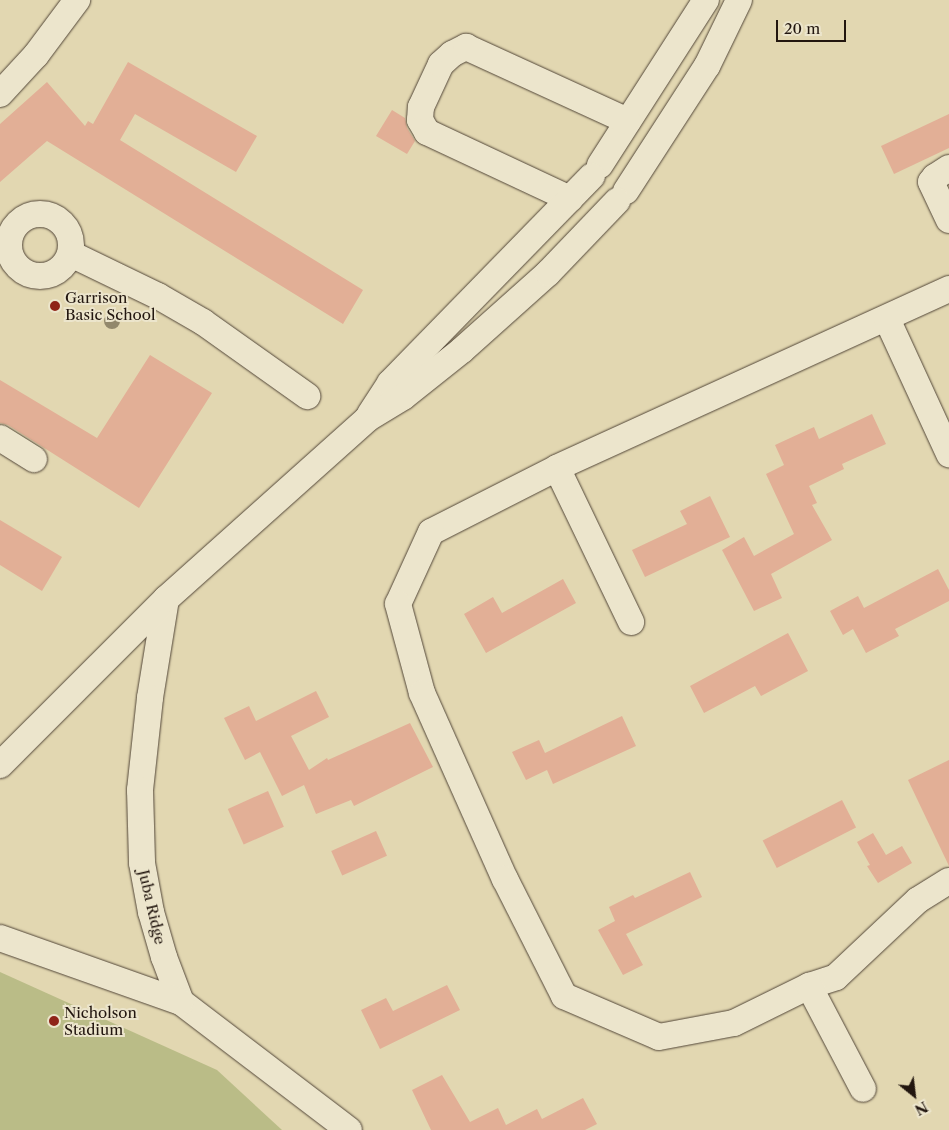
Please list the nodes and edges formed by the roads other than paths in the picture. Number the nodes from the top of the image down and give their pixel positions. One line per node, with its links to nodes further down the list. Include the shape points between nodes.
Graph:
1 (706, 0): 5 (street)
2 (739, 0): 14 (street, via 707,66 622,196 548,273 462,350 403,397)
3 (76, 1): 4 (street, via 36,55)
4 (0, 94)
5 (628, 121): 7 (street, via 596,170); 7 (street, via 466,47 441,64 421,107 420,120 427,132)
6 (949, 168): 8 (street, via 931,182)
7 (570, 199): 14 (street, via 390,383)
8 (949, 220)
9 (71, 254): 10 (street, via 58,271 39,277 19,269); 10 (street, via 71,238 63,224 50,215 34,215 19,222); 13 (street, via 158,296 203,322)
10 (4, 255)
11 (949, 289): 12 (street)
12 (887, 319): 16 (street); 18 (street)
13 (307, 396)
14 (367, 419): 19 (street)
15 (0, 438): 17 (street)
16 (949, 454)
17 (34, 458)
18 (557, 468): 20 (street); 24 (street, via 431,532 398,604 422,693 505,879 564,996 659,1036 734,1023)
19 (166, 599): 21 (street); 25 (street, Juba Ridge, via 150,698 140,790 142,863 151,912)
20 (631, 622)
21 (0, 765)
22 (949, 881): 24 (street, via 918,900 836,977)
23 (0, 938): 25 (street)
24 (810, 986): 26 (street)
25 (181, 1002): 27 (street)
26 (863, 1089)
27 (350, 1130)

